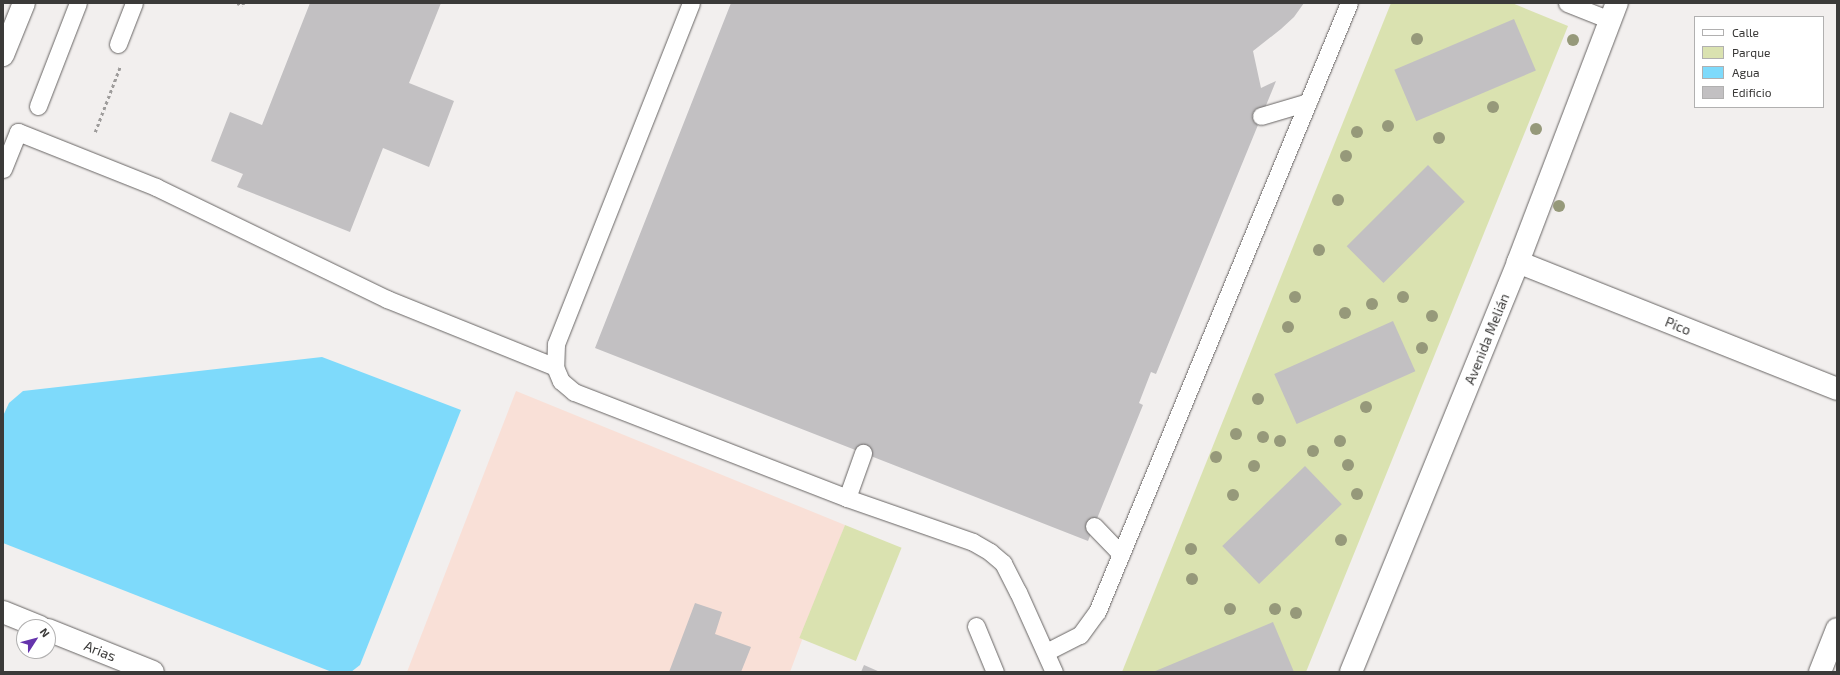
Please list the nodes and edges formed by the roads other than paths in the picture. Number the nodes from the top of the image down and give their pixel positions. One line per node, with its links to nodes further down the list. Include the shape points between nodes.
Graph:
1 (24, 3): 9 (street)
2 (78, 3): 11 (lane)
3 (134, 3): 8 (lane)
4 (691, 3): 15 (lane, via 556,344)
5 (1349, 3): 10 (lane)
6 (1567, 3): 7 (lane)
7 (1613, 12): 14 (street, Avenida Melián)
8 (118, 44)
9 (3, 55)
10 (1308, 102): 12 (lane); 20 (lane)
11 (38, 106)
12 (1261, 116)
13 (3, 169): 15 (lane, via 18,132 156,187 387,299)
14 (1518, 262): 16 (street, Pico); 30 (street, Avenida Melián)
15 (555, 367): 18 (lane, via 562,381 574,392)
16 (1837, 389)
17 (863, 453): 18 (lane)
18 (847, 498): 26 (lane, via 973,542 990,552 1003,564 1012,579)
19 (1094, 526): 20 (lane)
20 (1121, 554): 26 (lane, via 1097,612 1080,635)
21 (3, 612): 22 (street)
22 (20, 619)
23 (976, 626): 28 (lane)
24 (1837, 629): 31 (street)
25 (56, 633): 27 (street, Arias)
26 (1046, 652): 29 (lane)
27 (153, 672)
28 (995, 672)
29 (1054, 672)
30 (1352, 672)
31 (1820, 672)

